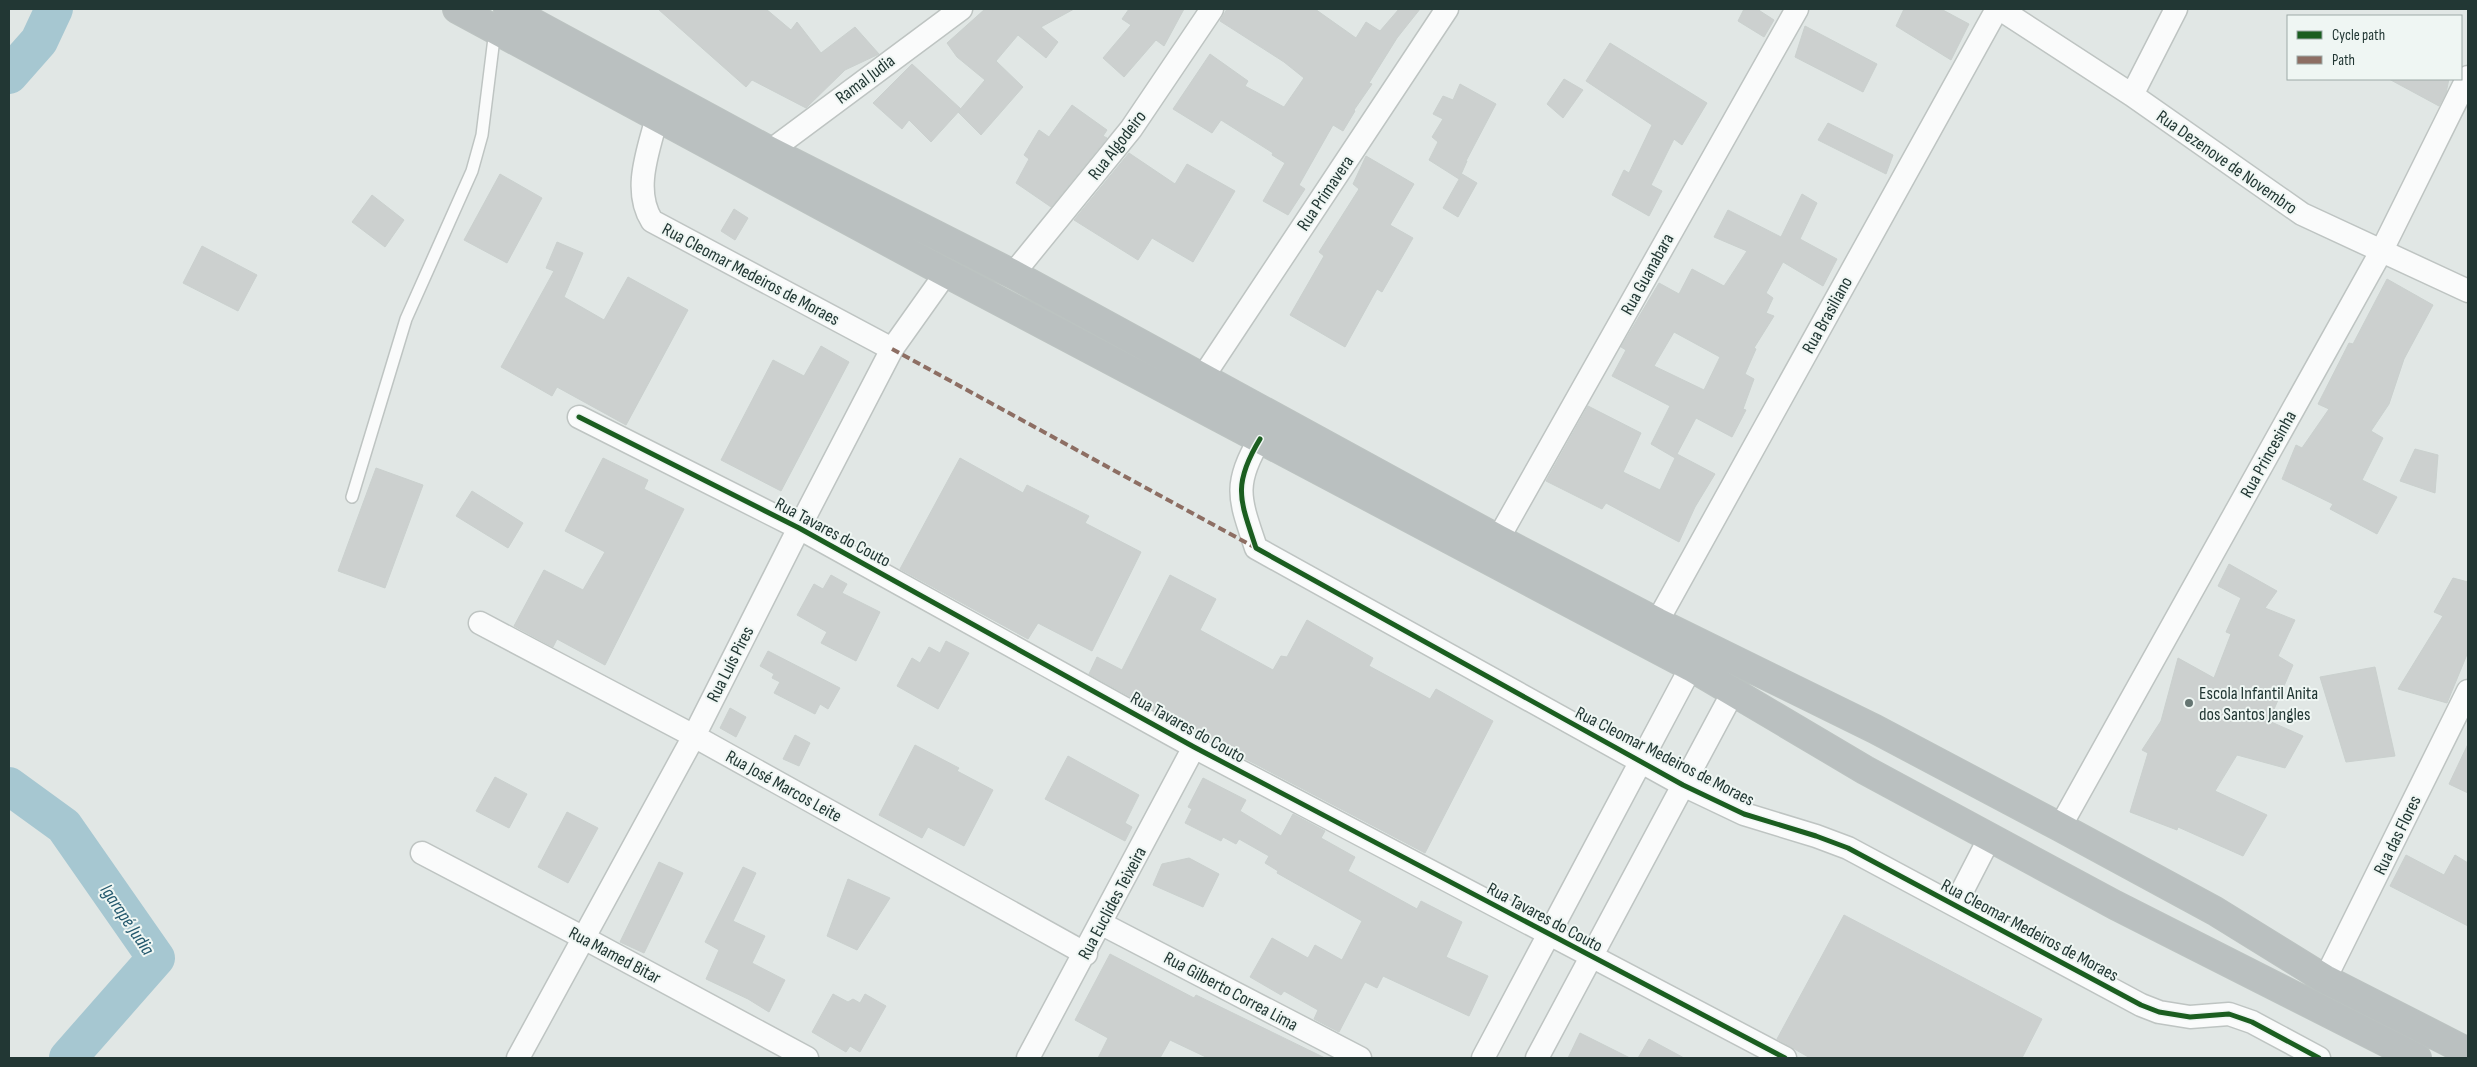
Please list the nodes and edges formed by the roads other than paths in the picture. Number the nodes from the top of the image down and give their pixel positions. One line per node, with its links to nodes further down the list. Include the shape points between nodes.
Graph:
1 (457, 9): 8 (highway)
2 (961, 9): 12 (street, Ramal Judia)
3 (1212, 9): 15 (street, Rua Algodeiro, via 1131,129)
4 (1448, 9): 18 (street, Rua Primavera)
5 (1797, 9): 23 (street, Rua Guanabara)
6 (1998, 9): 10 (street, Rua Dezenove de Novembro); 24 (street, Rua Brasiliano)
7 (2176, 9): 10 (street)
8 (502, 19): 11 (highway); 12 (highway); 21 (lane, via 482,135 472,171 406,319)
9 (2468, 77): 13 (street, Rua Princesinha)
10 (2132, 96): 13 (street, Rua Dezenove de Novembro, via 2302,214)
11 (657, 117): 14 (highway); 17 (street, Rua Cleomar Medeiros de Moraes, via 644,171 645,210 652,221)
12 (770, 151): 15 (highway)
13 (2382, 250): 16 (street, Rua Dezenove de Novembro); 35 (street, Rua Princesinha)
14 (946, 273): 17 (street, Rua Luís Pires); 20 (highway)
15 (1013, 274): 18 (highway)
16 (2468, 291)
17 (892, 349): 22 (street, Rua Luís Pires)
18 (1202, 377): 23 (highway)
19 (579, 416): 22 (street, Rua Tavares do Couto)
20 (1260, 439): 26 (highway); 32 (street, Rua Cleomar Medeiros de Moraes, via 1249,457 1241,481 1243,508 1256,548)
21 (352, 497)
22 (799, 528): 29 (street, Rua Luís Pires); 31 (street, Rua Tavares do Couto)
23 (1498, 539): 24 (highway)
24 (1657, 622): 30 (highway)
25 (480, 623): 29 (street, Rua José Marcos Leite)
26 (1690, 667): 28 (highway); 32 (street)
27 (2468, 691): 46 (street, Rua das Flores)
28 (1733, 692): 33 (highway); 34 (street)
29 (694, 736): 43 (street, Rua Luís Pires); 44 (street, Rua José Marcos Leite)
30 (1888, 736): 33 (highway, via 1872,743 1867,750); 35 (highway)
31 (1194, 746): 41 (street, Rua Euclides Teixeira); 42 (street, Rua Tavares do Couto)
32 (1640, 762): 34 (street, Rua Cleomar Medeiros de Moraes); 42 (street)
33 (1865, 770): 36 (highway)
34 (1683, 785): 39 (street, Rua Cleomar Medeiros de Moraes, via 1744,814 1848,848); 45 (street)
35 (2060, 827): 38 (highway)
36 (1990, 837): 39 (street); 40 (highway)
37 (422, 853): 43 (street, Rua Mamed Bitar)
38 (2138, 869): 40 (highway, via 2140,887 2136,896); 46 (highway, via 2215,911)
39 (1955, 905): 55 (street, Rua Cleomar Medeiros de Moraes, via 2141,1005 2158,1012 2190,1017 2229,1014 2252,1022)
40 (2115, 905): 56 (highway)
41 (1102, 924): 44 (street, Rua Euclides Teixeira); 51 (street, Rua Gilberto Correa Lima)
42 (1548, 934): 45 (street, Rua Tavares do Couto); 52 (street)
43 (584, 938): 48 (street, Rua Luís Pires); 49 (street, Rua Mamed Bitar)
44 (1086, 954): 50 (street, Rua Euclides Teixeira)
45 (1591, 957): 53 (street); 54 (street, Rua Tavares do Couto)
46 (2326, 979): 47 (highway)
47 (2468, 1052)
48 (518, 1058)
49 (807, 1058)
50 (1028, 1058)
51 (1360, 1058)
52 (1482, 1058)
53 (1537, 1058)
54 (1785, 1058)
55 (2319, 1058)
56 (2417, 1058)

